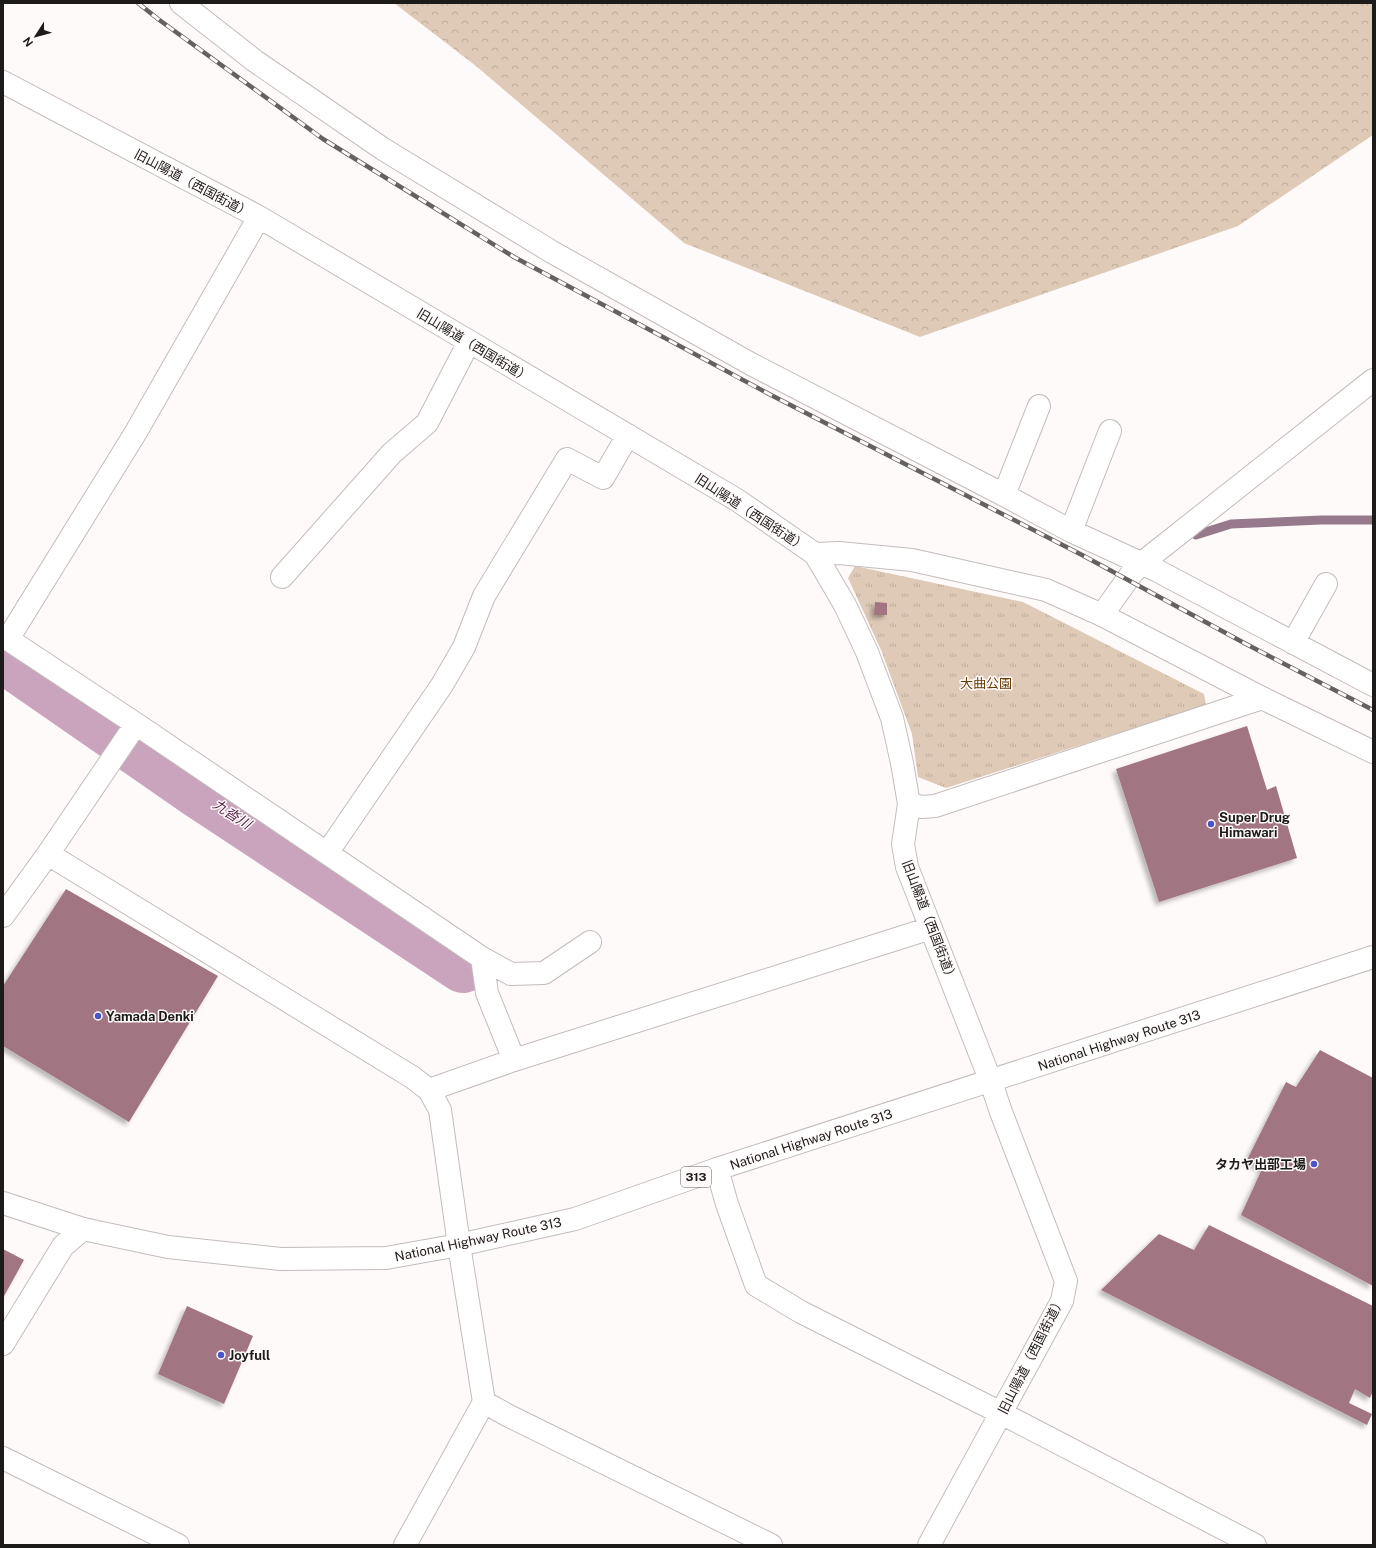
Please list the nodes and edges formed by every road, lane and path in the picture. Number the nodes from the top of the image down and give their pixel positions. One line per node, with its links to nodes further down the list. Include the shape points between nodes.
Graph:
1 (180, 3): 9 (main road, via 255,61 383,149 552,252 751,364)
2 (3, 82): 3 (main road, 旧山陽道（西国街道）)
3 (259, 217): 4 (main road, 旧山陽道（西国街道）); 16 (main road, via 136,432)
4 (469, 342): 8 (main road, 旧山陽道（西国街道）); 13 (main road, via 427,423 392,453)
5 (1373, 380): 12 (main road)
6 (1039, 406): 9 (main road)
7 (1110, 431): 10 (main road)
8 (628, 435): 11 (main road, 旧山陽道（西国街道）, via 737,500); 23 (main road, via 603,478 567,459 484,596 464,647 442,685)
9 (1004, 495): 10 (main road)
10 (1071, 531): 12 (main road)
11 (815, 554): 15 (main road, via 839,553 912,560 1046,590); 22 (main road, 旧山陽道（西国街道）, via 845,605 892,718)
12 (1142, 563): 15 (main road); 17 (main road)
13 (282, 577)
14 (1326, 584): 17 (main road)
15 (1102, 615): 19 (main road)
16 (6, 638): 20 (main road)
17 (1293, 643): 18 (main road)
18 (1373, 685)
19 (1262, 698): 21 (main road); 22 (main road, via 935,806)
20 (128, 737): 23 (main road); 24 (main road)
21 (1373, 752)
22 (909, 804): 26 (main road, 旧山陽道（西国街道）, via 903,844 907,867)
23 (327, 853): 29 (main road)
24 (48, 854): 25 (main road); 32 (main road, via 412,1077)
25 (3, 916)
26 (931, 928): 30 (main road); 31 (main road, 旧山陽道（西国街道）)
27 (590, 942): 29 (main road, via 544,972 511,974)
28 (1373, 957): 31 (main road, National Highway Route 313 / 313)
29 (482, 958): 30 (main road, via 487,993)
30 (514, 1060): 32 (main road)
31 (991, 1082): 33 (main road, National Highway Route 313 / 313); 39 (main road, 旧山陽道（西国街道）, via 1066,1281 1062,1301)
32 (429, 1090): 36 (main road, via 440,1110)
33 (717, 1169): 36 (main road, National Highway Route 313 / 313, via 575,1219); 39 (main road, via 756,1285 801,1312)
34 (3, 1203): 35 (main road, National Highway Route 313 / 313)
35 (83, 1229): 36 (main road, National Highway Route 313 / 313, via 168,1247 281,1259 386,1258); 37 (main road, via 63,1246)
36 (459, 1245): 38 (main road)
37 (3, 1344)
38 (484, 1402): 42 (main road); 43 (main road)
39 (1001, 1413): 44 (main road, 旧山陽道（西国街道）); 45 (main road)
40 (3, 1458): 41 (main road)
41 (178, 1545)
42 (404, 1545)
43 (771, 1545)
44 (929, 1545)
45 (1255, 1545)

